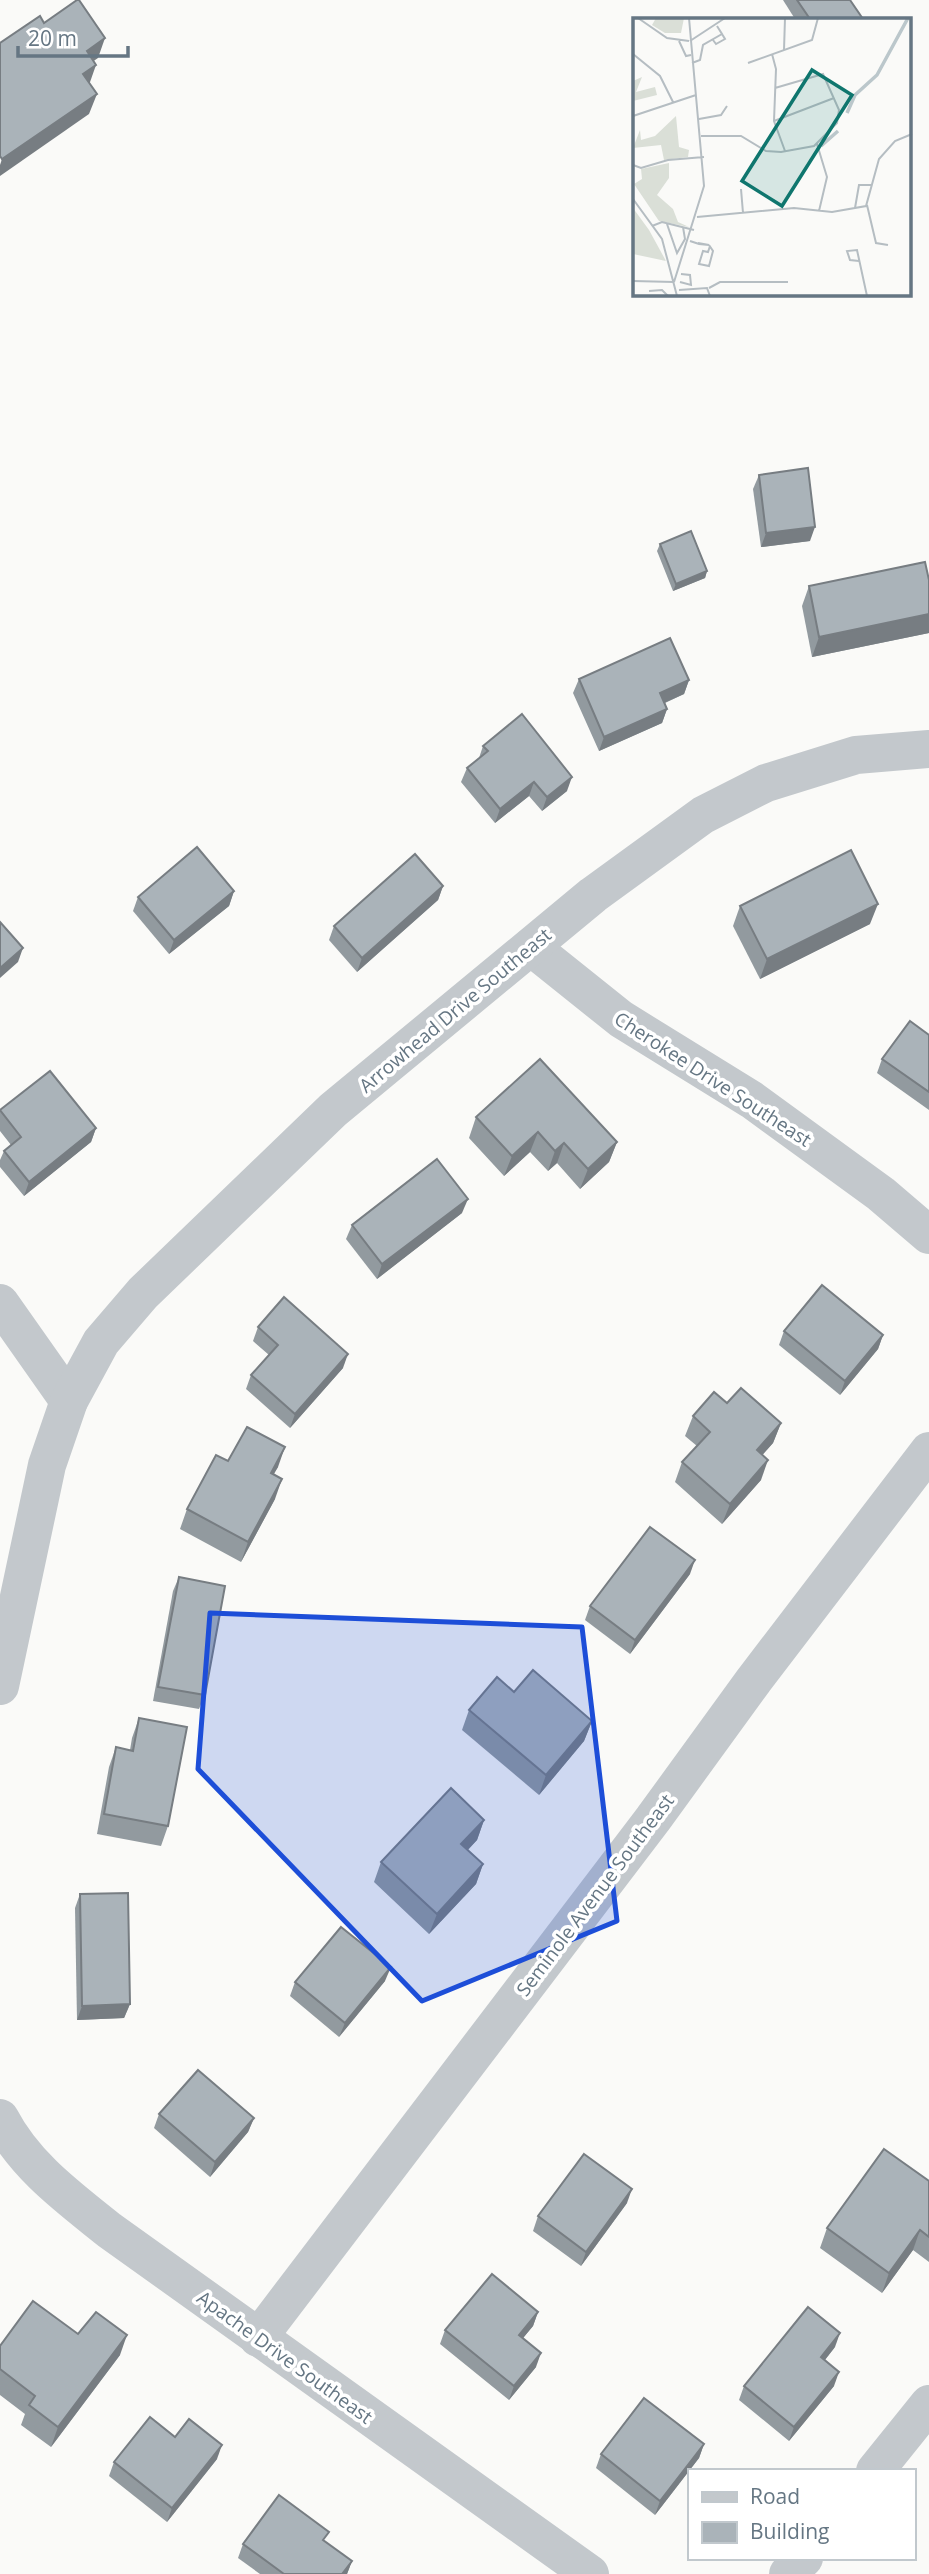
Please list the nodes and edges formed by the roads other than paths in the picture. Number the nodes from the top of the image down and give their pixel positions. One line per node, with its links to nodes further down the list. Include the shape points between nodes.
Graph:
1 (929, 749): 2 (street, Arrowhead Drive Southeast, via 856,755 766,783 703,815 593,895)
2 (531, 947): 3 (street, Cherokee Drive Southeast, via 621,1020 752,1100); 5 (street, Arrowhead Drive Southeast, via 334,1110 143,1293 101,1342)
3 (929, 1235)
4 (0, 1303): 5 (street)
5 (69, 1401): 7 (street, via 47,1465)
6 (929, 1451): 9 (street, Seminole Avenue Southeast)
7 (0, 1686)
8 (0, 2118): 9 (street, Apache Drive Southeast, via 29,2161 56,2187)
9 (258, 2339): 13 (street, Apache Drive Southeast)
10 (929, 2404): 11 (street)
11 (877, 2469)
12 (802, 2560): 14 (street)
13 (590, 2574)
14 (788, 2574)

